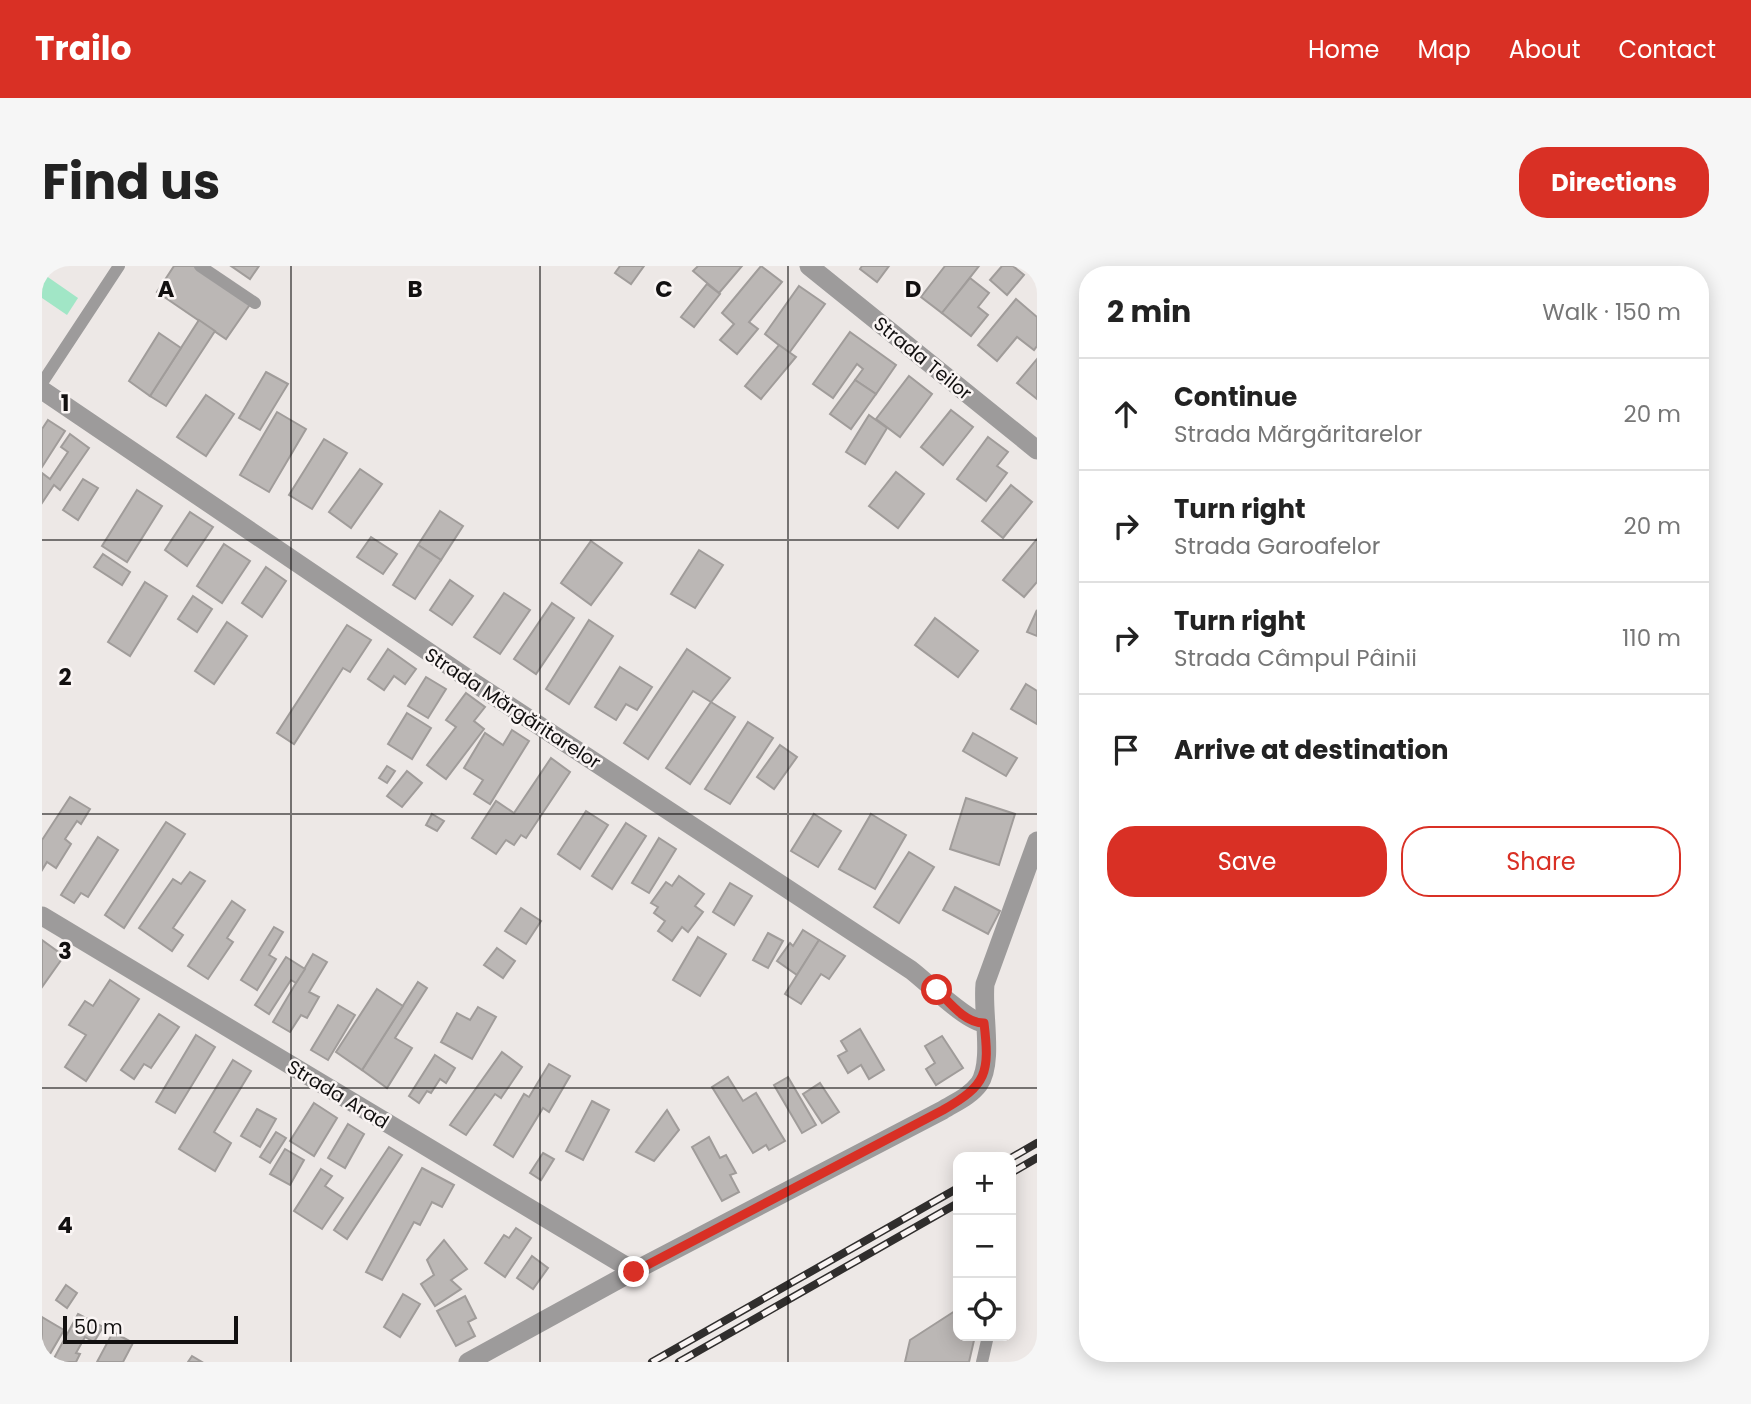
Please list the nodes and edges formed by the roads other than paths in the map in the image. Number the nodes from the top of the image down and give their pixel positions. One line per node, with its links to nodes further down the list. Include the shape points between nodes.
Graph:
1 (119, 266): 5 (lane)
2 (200, 266): 4 (lane)
3 (809, 266): 7 (street, Strada Teilor)
4 (256, 303)
5 (42, 383)
6 (42, 390): 10 (street, Strada Mărgăritarelor, via 473,682 911,970 966,1017)
7 (1037, 450)
8 (1037, 841): 10 (street, via 989,970)
9 (42, 916): 11 (street, Strada Arad)
10 (984, 1023): 11 (street, via 986,1063 981,1082 966,1097)
11 (634, 1272): 13 (street)
12 (987, 1341): 14 (lane)
13 (468, 1362)
14 (982, 1362)

